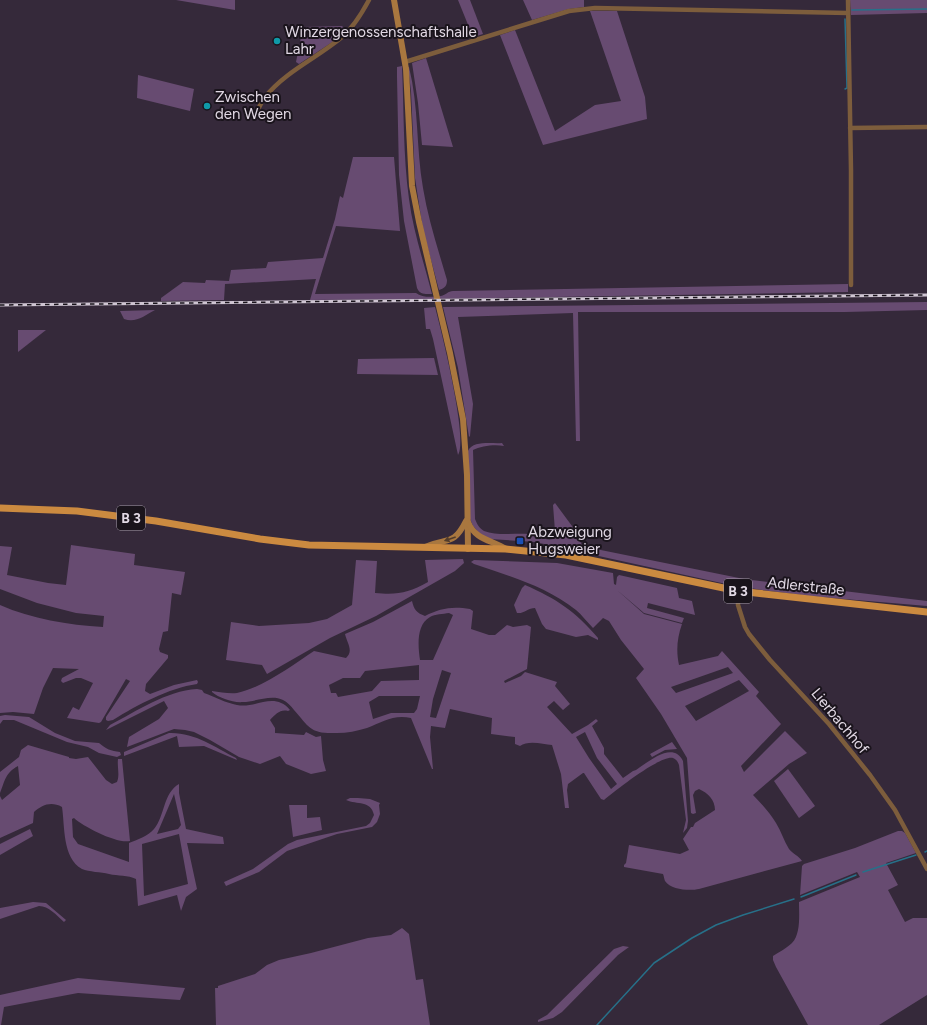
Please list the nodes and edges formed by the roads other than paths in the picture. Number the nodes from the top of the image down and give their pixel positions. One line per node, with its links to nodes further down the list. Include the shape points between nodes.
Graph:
1 (369, 0): 6 (street, via 362,13 342,36 278,83 264,98)
2 (394, 0): 5 (street)
3 (848, 0): 4 (street)
4 (848, 13): 5 (street, via 582,9); 8 (street)
5 (405, 62): 11 (street, via 412,186 463,419)
6 (255, 116)
7 (927, 127): 8 (street)
8 (850, 128): 9 (street)
9 (851, 285)
10 (0, 508): 12 (main road, B 3, via 77,511 309,545)
11 (467, 520): 12 (street, one-way to 12, via 456,537); 13 (street); 14 (street, via 476,535)
12 (425, 547): 13 (main road, B 3)
13 (468, 549): 14 (main road, B 3)
14 (506, 549): 15 (main road, Adlerstraße / B 3, via 566,555)
15 (738, 591): 16 (main road, Adlerstraße / B 3); 17 (street, Lierbachhof, via 738,605 749,634 829,724 870,775 895,810)
16 (927, 612)
17 (927, 869)

